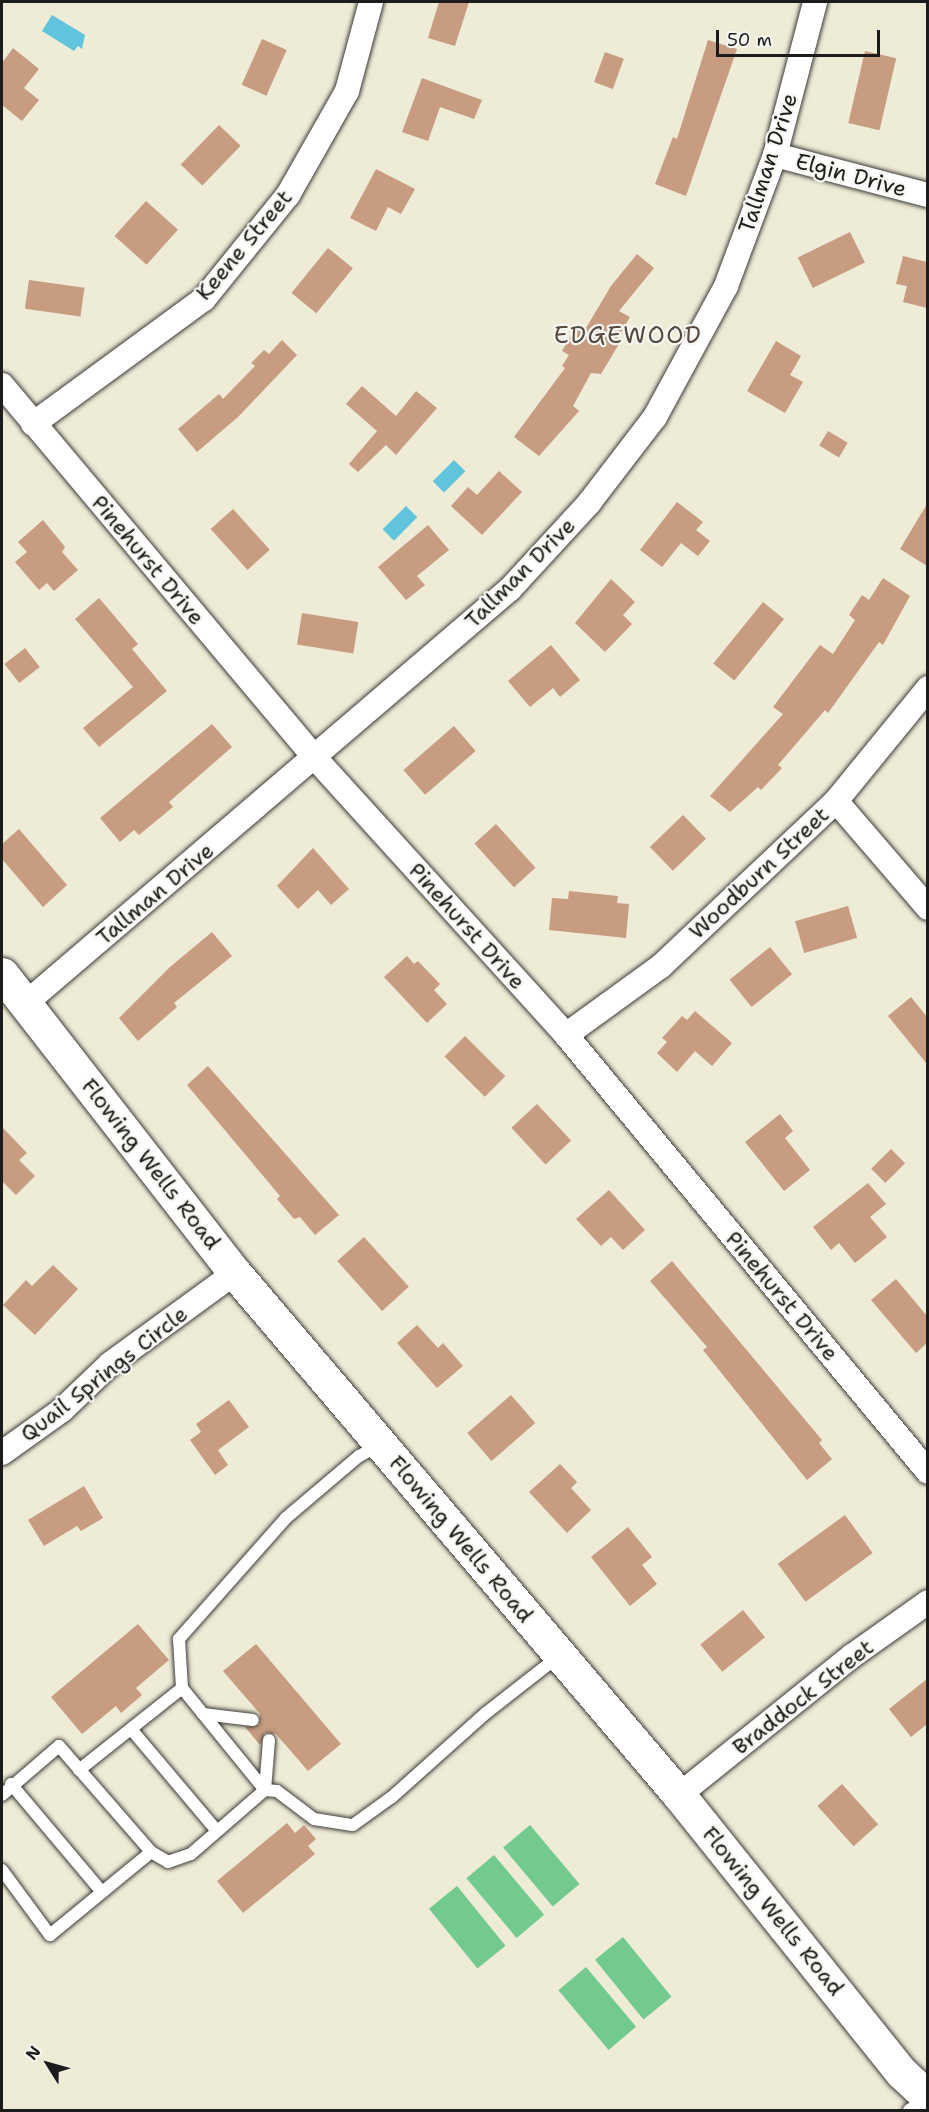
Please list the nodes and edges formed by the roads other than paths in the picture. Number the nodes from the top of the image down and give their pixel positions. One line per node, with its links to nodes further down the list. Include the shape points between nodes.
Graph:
1 (372, 2): 6 (street, Keene Street, via 347,91 288,195 204,298)
2 (815, 2): 3 (street, Tallman Drive)
3 (775, 155): 4 (street, Elgin Drive); 8 (street, Tallman Drive, via 726,285 655,417 589,503 510,590)
4 (927, 195)
5 (2, 385): 6 (street, Pinehurst Drive)
6 (33, 424): 8 (street, Pinehurst Drive)
7 (927, 688): 9 (street, Woodburn Street)
8 (316, 759): 12 (street, Tallman Drive); 13 (street, Pinehurst Drive)
9 (837, 801): 10 (street); 13 (street, Woodburn Street, via 661,966)
10 (927, 908)
11 (2, 974): 12 (main road, Flowing Wells Road)
12 (26, 1003): 14 (main road, Flowing Wells Road)
13 (566, 1035): 17 (street, Pinehurst Drive)
14 (236, 1274): 15 (main road, Flowing Wells Road); 16 (street, Quail Springs Circle, via 110,1364 62,1410)
15 (381, 1444): 19 (main road, Flowing Wells Road); 20 (lane, via 359,1456 286,1518 195,1619 179,1639)
16 (2, 1452)
17 (927, 1472)
18 (927, 1602): 29 (street, Braddock Street, via 852,1656)
19 (560, 1655): 27 (lane, via 486,1713 392,1797 353,1825 314,1819 278,1791); 29 (main road, Flowing Wells Road)
20 (182, 1688): 21 (lane); 23 (lane)
21 (203, 1713): 22 (lane); 27 (lane)
22 (253, 1720)
23 (130, 1729): 25 (lane); 30 (lane)
24 (268, 1740): 27 (lane)
25 (78, 1770): 26 (lane, via 59,1746); 31 (lane)
26 (11, 1784): 28 (lane); 33 (lane)
27 (265, 1790): 30 (lane)
28 (2, 1795)
29 (679, 1795): 34 (main road, Flowing Wells Road, via 902,2073)
30 (217, 1831): 31 (lane, via 191,1854 168,1863)
31 (151, 1851): 33 (lane)
32 (2, 1870): 33 (lane, via 50,1935)
33 (102, 1892)
34 (927, 2097): 35 (lane)
35 (909, 2110)

